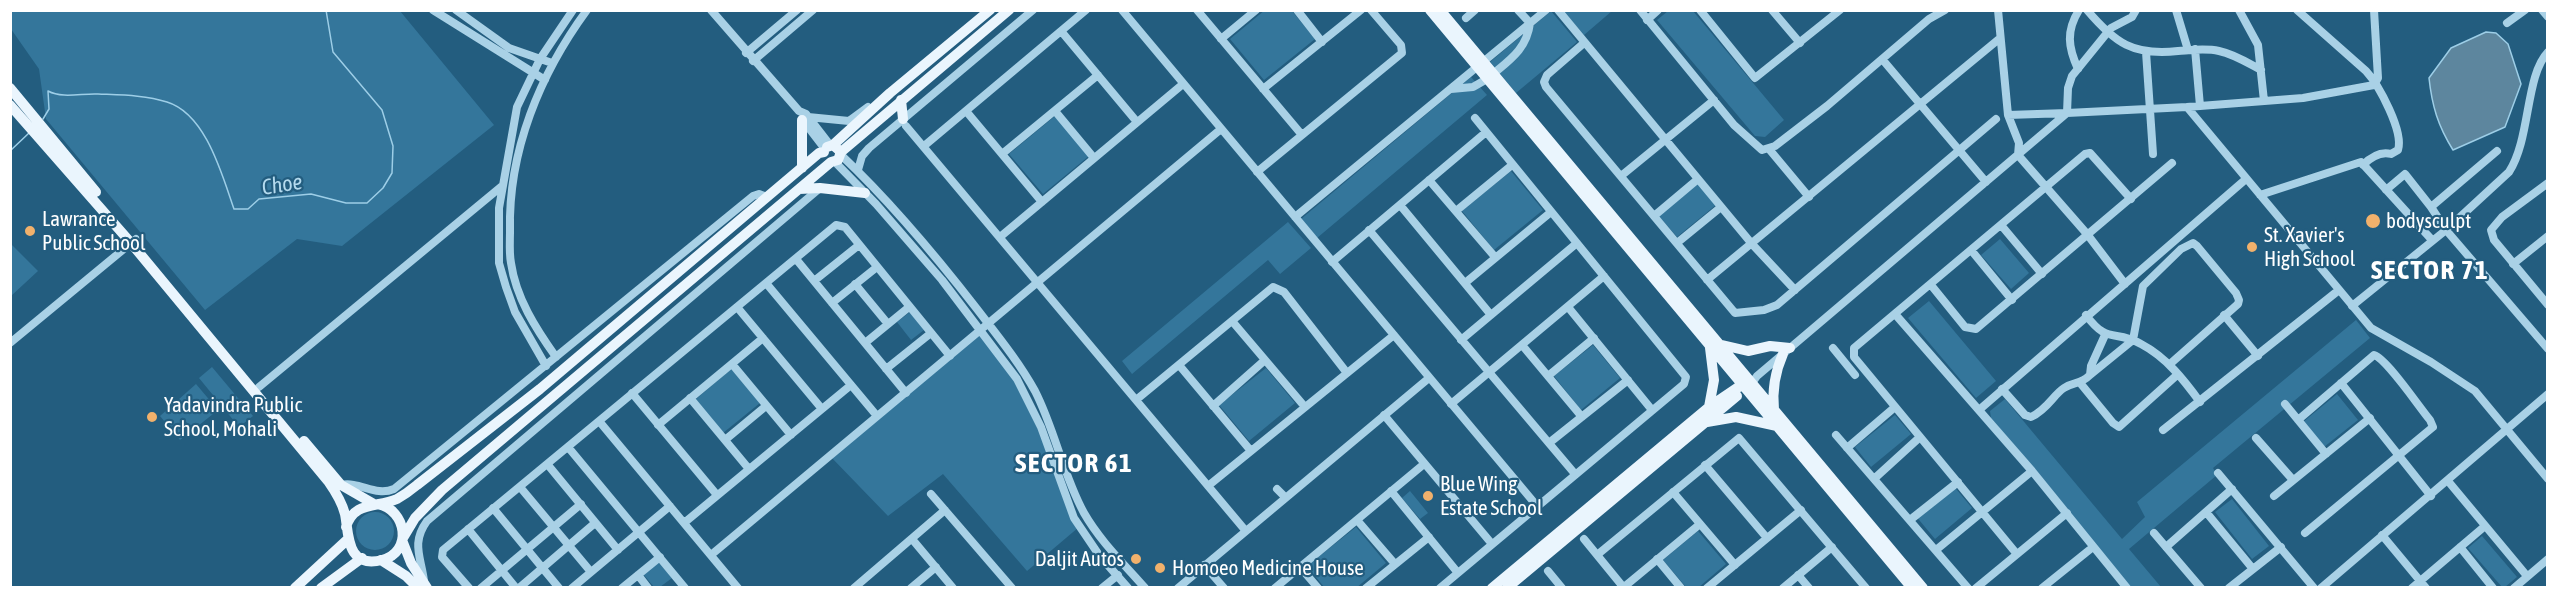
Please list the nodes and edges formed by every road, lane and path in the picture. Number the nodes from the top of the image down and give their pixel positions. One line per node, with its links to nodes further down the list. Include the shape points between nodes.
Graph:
1 (432, 10): 66 (street)
2 (456, 10): 59 (street, via 509,48)
3 (573, 10): 59 (street)
4 (587, 10): 62 (street)
5 (711, 10): 58 (street)
6 (796, 10): 58 (street)
7 (813, 10): 61 (street)
8 (983, 10): 75 (street)
9 (990, 10): 75 (main road)
10 (1009, 10): 76 (main road)
11 (1033, 10): 93 (street)
12 (1086, 10): 48 (street)
13 (1122, 10): 71 (street)
14 (1197, 10): 50 (street)
15 (1256, 10): 50 (street)
16 (1297, 10): 52 (street)
17 (1361, 10): 52 (street)
18 (1371, 10): 96 (street, via 1401,45 1402,52)
19 (1430, 10): 63 (main road)
20 (1440, 10): 63 (main road)
21 (1518, 10): 47 (street)
22 (1546, 10): 47 (street)
23 (1558, 10): 53 (street)
24 (1640, 10): 45 (street)
25 (1659, 10): 45 (street)
26 (1700, 10): 54 (street, via 1755,78)
27 (1772, 10): 54 (street)
28 (1840, 10): 54 (street)
29 (1922, 10): 44 (street)
30 (1945, 10): 44 (street)
31 (1998, 10): 51 (street)
32 (2079, 10): 64 (street, via 2069,34)
33 (2087, 10): 49 (street)
34 (2136, 10): 49 (street, via 2135,15)
35 (2176, 10): 55 (street)
36 (2239, 10): 65 (street, via 2258,45)
37 (2297, 10): 70 (street)
38 (2374, 10): 70 (street)
39 (2525, 10): 46 (street)
40 (2542, 10): 42 (street)
41 (1475, 11): 43 (street)
42 (2547, 17)
43 (1466, 18)
44 (1929, 19): 60 (street)
45 (1647, 20): 77 (street)
46 (2507, 23)
47 (1530, 24): 63 (street); 68 (street, via 1529,35 1518,53)
48 (1062, 31): 67 (street); 84 (street)
49 (2107, 33): 56 (street); 64 (street)
50 (1221, 39): 74 (street)
51 (1999, 39): 79 (street); 87 (street)
52 (1322, 42): 74 (street)
53 (1584, 43): 97 (street); 113 (street, via 1544,82)
54 (1800, 44)
55 (2192, 50): 56 (street); 65 (street, via 2222,51); 81 (street)
56 (2146, 52): 83 (street)
57 (2547, 52): 139 (street, via 2538,64 2516,160 2495,186)
58 (746, 53): 61 (street)
59 (540, 59): 62 (street); 66 (street)
60 (1882, 59): 79 (street); 100 (street)
61 (753, 61): 89 (street)
62 (552, 63): 69 (street)
63 (1480, 64): 68 (main road); 73 (street)
64 (2078, 69): 86 (street, via 2070,82)
65 (2261, 70): 78 (street)
66 (532, 73): 69 (street); 119 (street, via 517,107)
67 (1098, 75): 85 (street); 92 (street)
68 (1490, 77): 73 (street, via 1473,87); 190 (main road)
69 (544, 80): 198 (street, via 525,124 512,189 511,262 525,307)
70 (2377, 82): 78 (street, via 2348,91); 109 (street, via 2401,142 2398,150 2384,152)
71 (1183, 84): 92 (street); 94 (street)
72 (10, 88): 88 (main road)
73 (1451, 89): 136 (street)
74 (1263, 90): 96 (street)
75 (889, 92): 89 (street, via 849,121); 102 (main road)
76 (902, 100): 93 (main road); 102 (main road)
77 (1713, 100): 97 (street); 100 (street, via 1758,148)
78 (2264, 101): 81 (street)
79 (1921, 104): 99 (street); 126 (street)
80 (10, 105): 88 (main road)
81 (2200, 106): 82 (street)
82 (2187, 107): 83 (street); 115 (street)
83 (2150, 109): 86 (street); 104 (street)
84 (966, 111): 98 (street); 103 (street)
85 (1054, 111): 103 (street); 106 (street)
86 (2067, 113): 87 (street); 105 (street)
87 (2008, 115): 105 (street, via 2019,143)
88 (27, 116): 144 (main road)
89 (803, 116): 102 (street); 110 (main road)
90 (1475, 118): 95 (street)
91 (1996, 119): 99 (street)
92 (1137, 122): 106 (street)
93 (904, 123): 98 (street); 111 (street, via 865,152)
94 (1221, 129): 112 (street); 160 (street)
95 (1485, 133): 108 (street); 116 (street)
96 (1302, 135): 112 (street)
97 (1665, 139): 113 (street); 114 (street)
98 (924, 146): 142 (street)
99 (1960, 148): 117 (street); 165 (street)
100 (1769, 149): 126 (street)
101 (2497, 151): 132 (street)
102 (833, 153): 110 (main road, via 819,153); 111 (street); 122 (main road); 124 (street)
103 (1002, 154): 129 (street)
104 (2153, 154)
105 (2018, 155): 117 (street); 121 (street)
106 (1094, 158): 129 (street)
107 (2172, 163): 128 (street)
108 (1512, 165): 133 (street); 134 (street)
109 (2363, 165): 123 (street); 125 (street, via 2361,162)
110 (802, 168): 127 (main road)
111 (858, 170): 180 (street, via 934,256)
112 (1257, 172): 136 (street)
113 (1621, 176): 135 (street)
114 (1698, 179): 131 (street); 135 (street)
115 (2246, 179): 125 (street); 163 (street)
116 (1429, 180): 130 (street); 133 (street)
117 (1986, 182): 194 (street)
118 (2547, 183): 153 (street, via 2492,226 2494,240)
119 (502, 186): 204 (street, via 499,263 515,312); 218 (street)
120 (820, 188): 122 (main road); 124 (main road); 349 (street, via 427,521 417,543)
121 (2046, 188): 128 (street, via 2087,153); 137 (street); 140 (street)
122 (799, 189): 312 (main road, via 442,490 415,518)
123 (2386, 190): 132 (street, via 2405,174); 143 (street)
124 (865, 193): 180 (street)
125 (2260, 195): 166 (street)
126 (1809, 197): 147 (street)
127 (767, 198): 198 (street, via 753,196); 285 (main road, via 540,389 426,479 397,499)
128 (2131, 199): 140 (street)
129 (1042, 202): 142 (street)
130 (1400, 205): 138 (street); 161 (street)
131 (1721, 207): 146 (street); 147 (street)
132 (2432, 207): 139 (street)
133 (1456, 212): 150 (street)
134 (1551, 212): 145 (street); 150 (street)
135 (1654, 216): 146 (street)
136 (1295, 217): 152 (street)
137 (2001, 225): 149 (street); 155 (street)
138 (1370, 230): 152 (street); 186 (street)
139 (2446, 230): 143 (street); 193 (street)
140 (2087, 234): 155 (street); 163 (street)
141 (2547, 236): 153 (street)
142 (1000, 237): 160 (street)
143 (2432, 240): 170 (street)
144 (133, 241): 188 (street); 218 (main road); 301 (main road, via 328,481 342,505)
145 (1577, 243): 156 (street); 175 (street)
146 (1677, 243): 157 (street)
147 (1752, 244): 157 (street); 165 (street)
148 (859, 245): 151 (street, via 839,224); 154 (street); 158 (street)
149 (1971, 250): 164 (street); 167 (street)
150 (1495, 257): 161 (street)
151 (796, 259): 158 (street); 159 (street)
152 (1332, 262): 182 (street)
153 (2513, 264): 169 (street)
154 (877, 267): 162 (street); 172 (street)
155 (2042, 274): 167 (street)
156 (1604, 276): 173 (street); 234 (street, via 1686,378)
157 (1707, 280): 165 (street, via 1735,314 1771,308)
158 (814, 281): 168 (street)
159 (766, 283): 171 (street); 217 (street)
160 (1037, 283): 180 (street); 224 (street)
161 (1465, 283): 175 (street)
162 (855, 284): 168 (street); 179 (street)
163 (2125, 284): 176 (street)
164 (1931, 285): 167 (street, via 1969,329 1976,329); 174 (street)
165 (1795, 290)
166 (2339, 290): 170 (street); 197 (street)
167 (2012, 300)
168 (832, 303): 189 (street)
169 (2547, 305)
170 (2352, 306): 246 (street, via 2371,328 2475,391)
171 (737, 307): 184 (street); 220 (street)
172 (909, 307): 179 (street); 181 (street)
173 (1568, 307): 185 (street); 191 (street)
174 (1895, 314): 195 (street, via 1858,343); 236 (street)
175 (1491, 315): 186 (street)
176 (2086, 315): 183 (street); 219 (street)
177 (2224, 315): 187 (street, via 2238,304 2238,296 2193,243 2181,249 2143,286); 197 (street); 202 (street)
178 (1232, 321): 199 (street); 203 (street); 206 (street, via 1269,290 1281,289)
179 (888, 324): 189 (street)
180 (984, 327): 196 (street); 266 (street, via 1034,389); 269 (street, via 1041,427)
181 (931, 333): 196 (street); 205 (street)
182 (1394, 335): 206 (street); 212 (street)
183 (2105, 335): 187 (street); 209 (street)
184 (763, 338): 201 (street); 233 (street)
185 (1594, 338): 211 (street); 213 (street)
186 (1461, 340): 207 (street)
187 (2133, 340): 202 (street); 209 (street)
188 (10, 343)
189 (865, 343): 205 (street)
190 (1714, 344): 194 (main road, via 1741,351 1770,346); 214 (main road); 231 (main road)
191 (1522, 345): 207 (street); 211 (street)
192 (1833, 348): 200 (street)
193 (2547, 349)
194 (1786, 351): 214 (street); 235 (main road, via 1777,367)
195 (1853, 352): 200 (street); 232 (street)
196 (950, 356): 221 (street)
197 (2258, 356): 225 (street)
198 (556, 357): 204 (street)
199 (1265, 360): 229 (street); 230 (street)
200 (1842, 360): 208 (street)
201 (732, 364): 223 (street); 228 (street)
202 (2170, 364): 210 (street)
203 (1179, 365): 224 (street); 229 (street)
204 (546, 366): 273 (street, via 394,489 377,492 350,483)
205 (886, 369): 221 (street)
206 (1347, 373): 230 (street)
207 (1488, 373): 226 (street); 253 (street)
208 (1855, 375)
209 (2090, 375): 216 (street)
210 (2177, 375): 216 (street, via 2119,427); 225 (street)
211 (1548, 376): 239 (street)
212 (1429, 378): 226 (street); 237 (street)
213 (1628, 380): 234 (street); 239 (street)
214 (1749, 382): 231 (main road); 235 (main road); 243 (main road); 245 (main road)
215 (2341, 383): 240 (street); 241 (street); 258 (street, via 2374,355 2389,368 2433,427)
216 (2081, 384): 219 (street, via 2065,388 2031,417)
217 (851, 385): 233 (street); 238 (street)
218 (259, 387): 273 (main road)
219 (2002, 389): 236 (street)
220 (632, 393): 242 (street); 244 (street)
221 (906, 393): 238 (street)
222 (2547, 394): 246 (street)
223 (690, 398): 244 (street); 252 (street)
224 (1136, 400): 274 (street)
225 (2200, 402): 247 (street)
226 (1451, 404): 288 (street)
227 (2285, 404): 241 (street)
228 (766, 406): 248 (street); 252 (street)
229 (1213, 406): 256 (street)
230 (1305, 407): 256 (street)
231 (1709, 407): 376 (main road)
232 (1895, 407): 250 (street); 255 (street)
233 (822, 409): 248 (street)
234 (1652, 410): 265 (street)
235 (1774, 410): 384 (main road)
236 (1979, 410): 263 (street)
237 (1384, 415): 259 (street); 284 (street)
238 (877, 416): 326 (street)
239 (1582, 417): 253 (street)
240 (2370, 418): 257 (street); 258 (street)
241 (2298, 420): 257 (street)
242 (599, 421): 254 (street); 287 (street)
243 (1703, 423): 245 (main road, via 1736,417); 377 (main road)
244 (658, 424): 281 (street)
245 (1777, 426): 383 (main road)
246 (2508, 429): 268 (street); 271 (street)
247 (2163, 430)
248 (791, 435): 262 (street)
249 (1836, 435): 255 (street)
250 (1920, 437): 267 (street); 272 (street)
251 (2256, 438): 270 (street)
252 (724, 440): 262 (street)
253 (1549, 443): 265 (street)
254 (568, 447): 260 (street); 305 (street)
255 (1847, 448): 267 (street)
256 (1251, 451): 274 (street)
257 (2326, 454): 270 (street)
258 (2400, 455): 283 (street); 307 (street)
259 (1424, 464): 278 (street); 315 (street)
260 (548, 465): 275 (street); 286 (street)
261 (1705, 465): 279 (street); 291 (street, via 1736,439 1742,439); 311 (street)
262 (749, 469): 281 (street)
263 (2032, 471): 292 (street); 294 (street)
264 (2218, 473): 277 (street)
265 (1575, 474): 288 (street)
266 (1068, 476): 269 (street); 369 (street, via 1090,522)
267 (1875, 478): 296 (street)
268 (2547, 479)
269 (1059, 480): 345 (street, via 1079,528)
270 (2293, 480): 282 (street)
271 (2448, 481): 283 (street); 300 (street)
272 (1958, 482): 292 (street); 296 (street)
273 (341, 485): 285 (main road)
274 (1208, 486): 304 (street)
275 (519, 487): 289 (street); 302 (street)
276 (1277, 489): 284 (street)
277 (2232, 489): 293 (street); 320 (street)
278 (1391, 491): 295 (street); 309 (street)
279 (1673, 492): 299 (street); 327 (street)
280 (931, 494): 290 (street)
281 (717, 495): 298 (street)
282 (2274, 496)
283 (2431, 496): 308 (street)
284 (1285, 497): 304 (street)
285 (376, 504): 301 (main road, via 356,511); 312 (main road, via 396,513)
286 (581, 504): 297 (street); 302 (street)
287 (670, 506): 298 (street); 305 (street)
288 (1537, 506): 315 (street)
289 (493, 508): 303 (street); 322 (street)
290 (945, 510): 310 (street); 366 (street)
291 (1801, 510): 311 (street); 317 (street)
292 (1983, 511): 324 (street); 325 (street)
293 (2206, 512): 319 (street); 339 (street)
294 (2067, 513): 318 (street); 325 (street)
295 (1357, 520): 333 (street); 337 (street)
296 (1910, 520): 324 (street)
297 (595, 523): 316 (street); 323 (street)
298 (684, 523): 326 (street)
299 (1700, 524): 330 (street); 335 (street)
300 (2485, 526): 321 (street); 347 (street)
301 (346, 527): 314 (main road)
302 (553, 527): 316 (street); 322 (street)
303 (468, 530): 340 (street); 355 (street, via 441,555)
304 (1245, 530): 334 (street)
305 (639, 532): 323 (street); 328 (street)
306 (2154, 533): 319 (street)
307 (2305, 533)
308 (2382, 535): 348 (street); 392 (street)
309 (1429, 537): 333 (street); 343 (street)
310 (912, 538): 336 (street); 350 (street)
311 (1767, 538): 335 (street)
312 (403, 539): 332 (main road, via 394,554); 349 (main road)
313 (1584, 539): 327 (street)
314 (347, 540): 329 (main road); 353 (main road)
315 (1491, 544): 343 (street)
316 (569, 546): 338 (street); 342 (street)
317 (1832, 547): 346 (street); 382 (street)
318 (2093, 547): 387 (street); 388 (street)
319 (2166, 547): 389 (street)
320 (2281, 547): 339 (street); 391 (street)
321 (2460, 547): 348 (street); 394 (street)
322 (528, 549): 338 (street); 340 (street)
323 (618, 550): 342 (street)
324 (1936, 550): 385 (street)
325 (2016, 553): 386 (street)
326 (711, 555): 363 (street)
327 (1597, 555): 352 (street)
328 (660, 557): 344 (street); 362 (street)
329 (362, 558): 332 (main road); 354 (main road)
330 (1657, 559): 352 (street); 378 (street)
331 (2547, 559): 347 (street)
332 (381, 560): 349 (main road)
333 (1395, 564): 374 (street)
334 (1204, 565): 370 (street); 371 (street)
335 (1734, 565): 379 (street)
336 (936, 567): 364 (street); 365 (street)
337 (1300, 567): 372 (street); 373 (street)
338 (543, 568): 357 (street); 358 (street)
339 (2253, 568): 390 (street)
340 (502, 570): 356 (street); 357 (street)
341 (1548, 571): 351 (street)
342 (591, 572): 359 (street)
343 (1458, 573): 375 (street)
344 (638, 575): 360 (street); 361 (street)
345 (1118, 575): 367 (street); 368 (street)
346 (1798, 575): 380 (street); 381 (street)
347 (2528, 576): 395 (street)
348 (2424, 584): 393 (street)
349 (423, 586)
350 (854, 587)
351 (1561, 587)
352 (1624, 587)
353 (295, 588)
354 (321, 588)
355 (469, 588)
356 (481, 588)
357 (518, 588)
358 (559, 588)
359 (572, 588)
360 (622, 588)
361 (648, 588)
362 (685, 588)
363 (738, 588)
364 (911, 588)
365 (953, 588)
366 (1012, 588)
367 (1102, 588)
368 (1128, 588)
369 (1145, 588)
370 (1178, 588)
371 (1224, 588)
372 (1275, 588)
373 (1318, 588)
374 (1366, 588)
375 (1440, 588)
376 (1492, 588)
377 (1507, 588)
378 (1681, 588)
379 (1707, 588)
380 (1783, 588)
381 (1809, 588)
382 (1866, 588)
383 (1912, 588)
384 (1923, 588)
385 (1968, 588)
386 (1976, 588)
387 (2042, 588)
388 (2127, 588)
389 (2201, 588)
390 (2229, 588)
391 (2314, 588)
392 (2321, 588)
393 (2412, 588)
394 (2493, 588)
395 (2514, 588)

